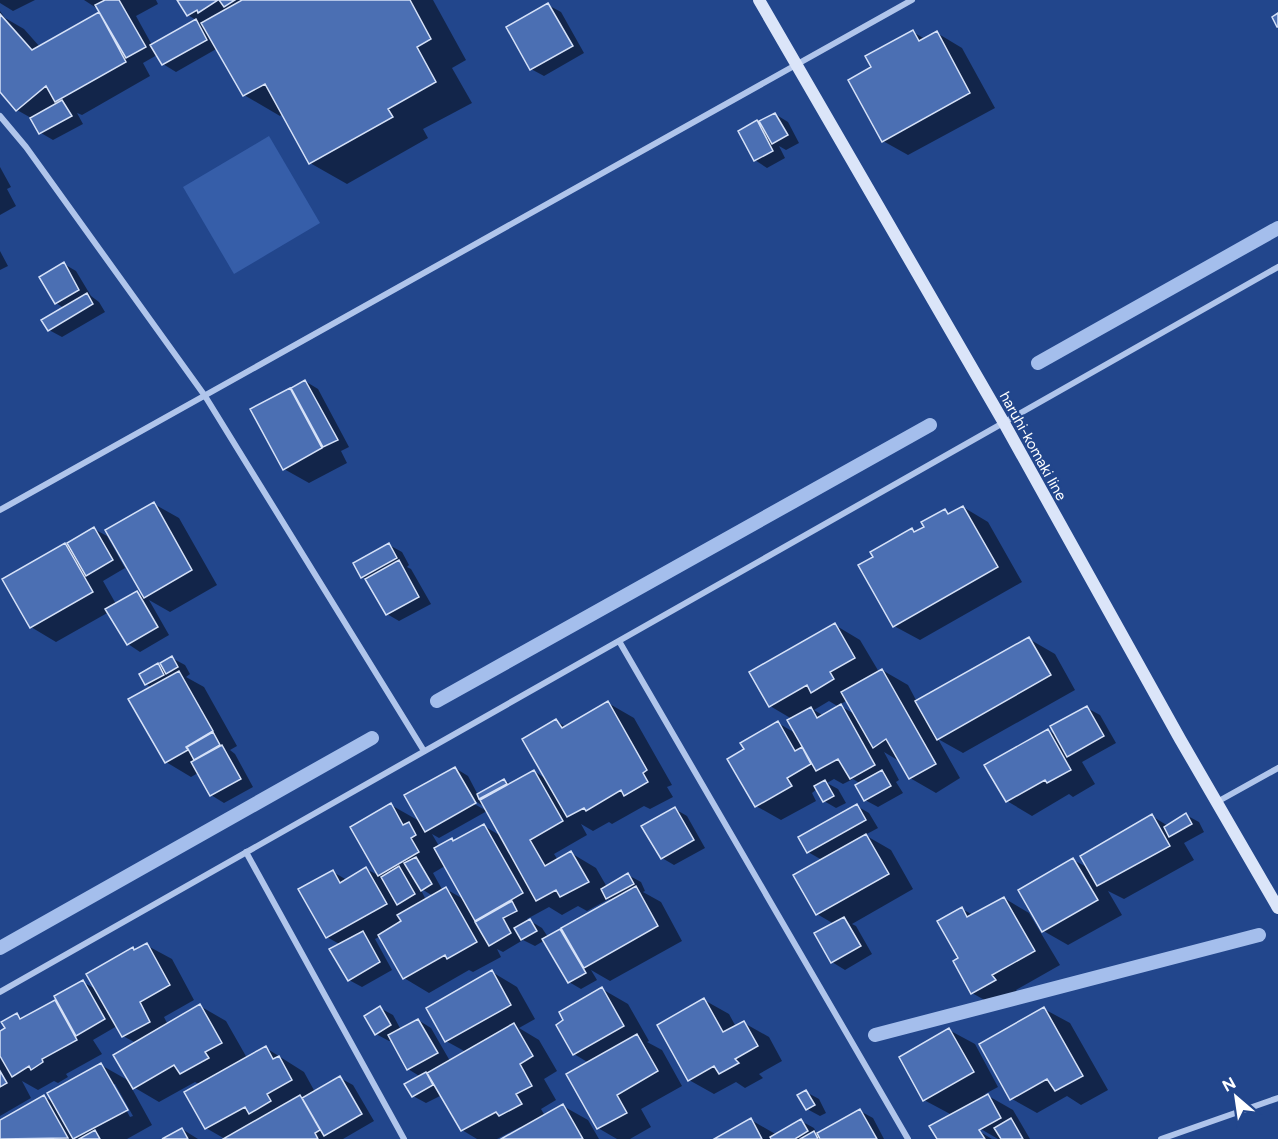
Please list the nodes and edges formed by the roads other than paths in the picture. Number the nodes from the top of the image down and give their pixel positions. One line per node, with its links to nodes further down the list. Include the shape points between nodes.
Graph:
1 (759, 0): 3 (main road, haruhi-komaki line)
2 (912, 0): 3 (street)
3 (795, 66): 6 (street); 7 (main road, haruhi-komaki line)
4 (0, 116): 6 (street)
5 (1278, 267): 7 (street)
6 (205, 396): 8 (street); 10 (street)
7 (1004, 423): 9 (street); 12 (main road, haruhi-komaki line)
8 (0, 510)
9 (619, 641): 10 (street); 18 (street)
10 (424, 751): 13 (street)
11 (1278, 768): 12 (street)
12 (1216, 803): 14 (main road, haruhi-komaki line)
13 (246, 852): 15 (street); 17 (street)
14 (1278, 908)
15 (0, 992)
16 (1278, 1098): 19 (street)
17 (404, 1139)
18 (908, 1139)
19 (1161, 1139)

